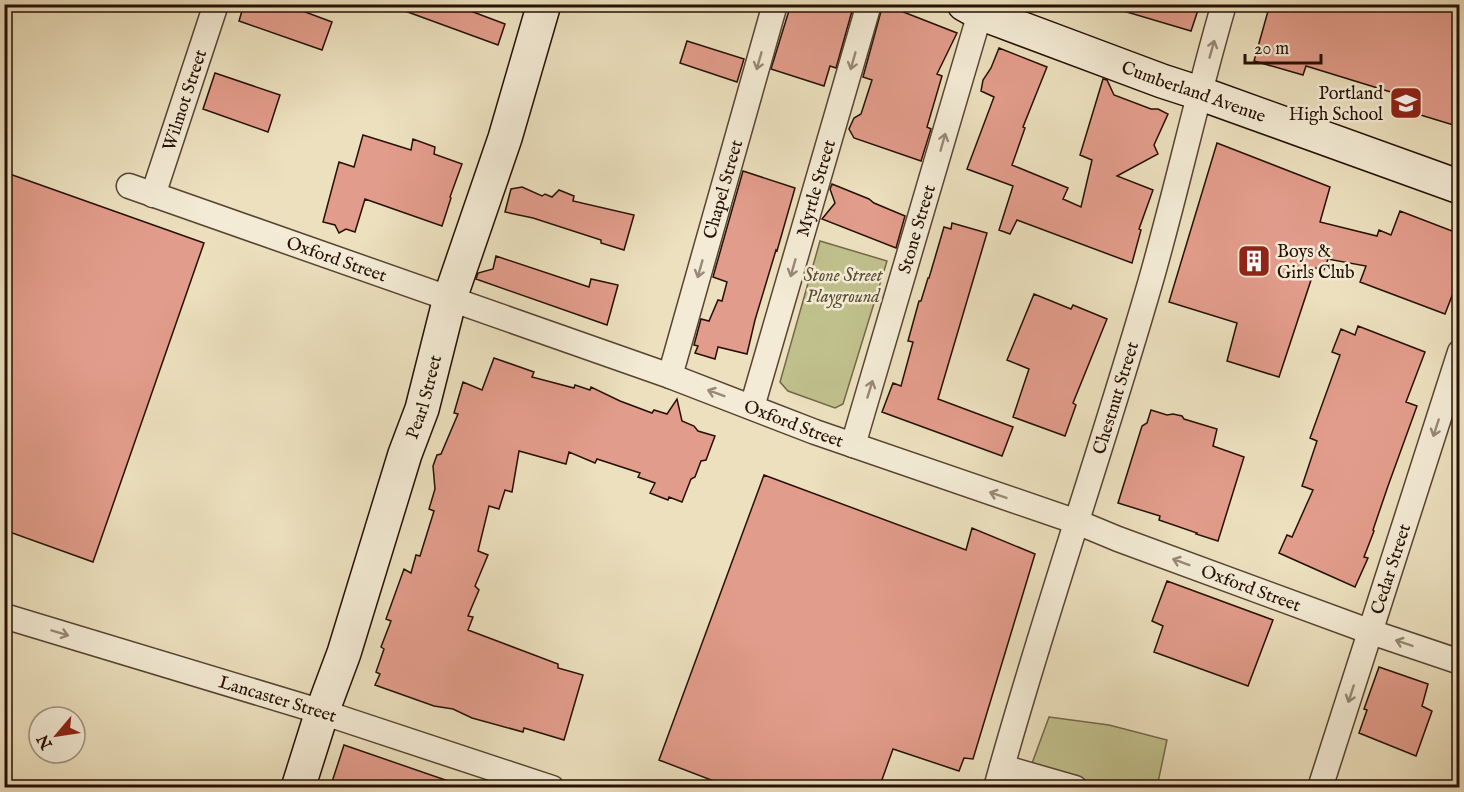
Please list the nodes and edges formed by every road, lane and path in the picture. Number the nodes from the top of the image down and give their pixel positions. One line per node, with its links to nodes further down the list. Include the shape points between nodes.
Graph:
1 (216, 4): 10 (street, Wilmot Street)
2 (544, 4): 11 (street, Pearl Street, via 505,138)
3 (775, 4): 13 (street, Chapel Street, one-way to 13)
4 (869, 4): 14 (street, Myrtle Street, one-way to 14)
5 (1224, 4): 7 (street, Chestnut Street, one-way to 5)
6 (972, 9): 7 (street, Cumberland Avenue); 15 (street, Stone Street, one-way to 6)
7 (1199, 93): 9 (street, Cumberland Avenue); 16 (street, Chestnut Street, via 1151,280)
8 (129, 186): 10 (street, Oxford Street)
9 (1460, 187)
10 (153, 195): 11 (street, Oxford Street)
11 (450, 298): 13 (street, Oxford Street); 20 (street, Pearl Street, via 422,409)
12 (1460, 352): 18 (street, Cedar Street, one-way to 18)
13 (670, 376): 14 (street, Oxford Street, one-way to 13)
14 (752, 407): 15 (street, Oxford Street)
15 (853, 445): 16 (street, Oxford Street, one-way to 15)
16 (1077, 522): 18 (street, Oxford Street, one-way to 16); 21 (street, Chestnut Street)
17 (4, 616): 20 (street, Lancaster Street, one-way to 20)
18 (1371, 632): 19 (street, Oxford Street, one-way to 18); 25 (street, Cedar Street, one-way to 25)
19 (1460, 662)
20 (322, 712): 22 (street, Pearl Street); 23 (street, Lancaster Street)
21 (999, 777): 24 (street)
22 (298, 788)
23 (552, 788)
24 (1075, 788)
25 (1320, 788)

